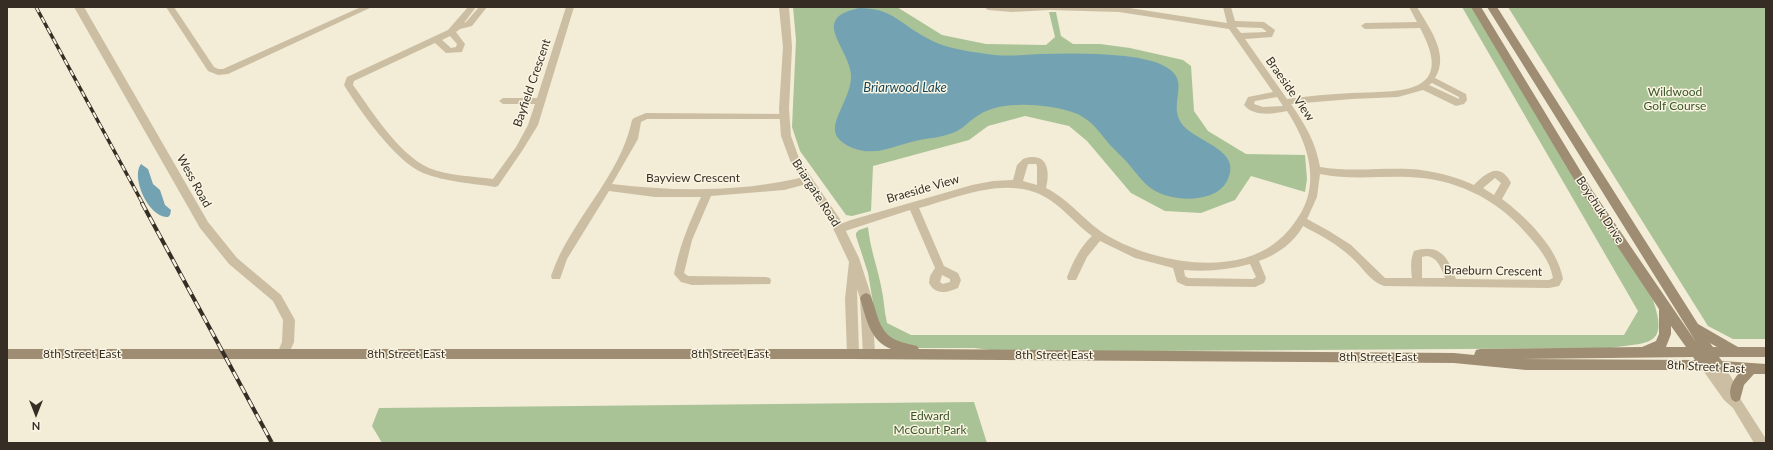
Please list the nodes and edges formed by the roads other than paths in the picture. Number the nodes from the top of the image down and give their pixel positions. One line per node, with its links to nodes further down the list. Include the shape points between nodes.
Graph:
1 (79, 7): 56 (street, Wess Road, via 204,225 233,261 277,298 289,320 288,342)
2 (170, 7): 13 (street, via 211,69 220,73)
3 (472, 7): 17 (street, Bayfield Crescent)
4 (483, 7): 17 (street, Bayfield Crescent, via 470,24)
5 (570, 7): 23 (street, Bayfield Crescent)
6 (784, 7): 25 (street, Briargate Road, via 787,51)
7 (988, 7): 8 (street)
8 (1050, 7): 16 (street, via 1119,9)
9 (1227, 7): 16 (street, Braeside View)
10 (1413, 7): 14 (street)
11 (1476, 7): 48 (main road, Boychuk Drive, via 1569,163)
12 (1492, 7): 49 (main road, Boychuk Drive)
13 (363, 8)
14 (1422, 25): 15 (street); 19 (street, via 1437,54 1436,67)
15 (1365, 26)
16 (1234, 29): 21 (street, Braeside View)
17 (454, 30): 18 (street, Bayfield Crescent); 18 (street, via 461,44 459,50 449,51)
18 (436, 39): 23 (street, Bayfield Crescent, via 348,82 394,144 419,167 439,174 495,183 533,125)
19 (1431, 79): 20 (street); 20 (street, via 1458,92 1463,96 1463,100 1456,103)
20 (1423, 86): 24 (street, via 1390,96 1340,97)
21 (1278, 94): 24 (street, Braeside View); 24 (street, via 1250,100 1249,104 1254,109 1264,111)
22 (503, 101): 23 (street)
23 (541, 101)
24 (1286, 105): 26 (street, Braeside View, via 1309,141)
25 (782, 116): 27 (street, Briargate Road, via 790,154); 29 (street, via 646,116 637,120 633,139)
26 (1317, 170): 31 (street, Braeburn Crescent, via 1338,174 1439,176); 35 (street, Braeside View, via 1313,195)
27 (808, 180): 32 (street, Bayview Crescent, via 784,186); 36 (street, Briargate Road)
28 (1017, 184): 30 (street, Braeside View); 30 (street, via 1022,165 1026,161 1038,161 1042,165); 34 (street, Braeside View, via 1006,183 977,188)
29 (606, 187): 32 (street, Bayview Crescent, via 655,193); 42 (street, via 562,258)
30 (1041, 189): 37 (street, Braeside View, via 1061,202)
31 (1476, 189): 33 (street, Braeburn Crescent); 33 (street, via 1493,174 1499,175 1506,183)
32 (708, 193): 44 (street, via 683,254 679,274 682,278 692,281)
33 (1496, 200): 46 (street, Braeburn Crescent, via 1527,225 1558,273 1558,279 1555,283 1549,284)
34 (913, 206): 36 (street, Braeside View); 41 (street)
35 (1303, 222): 39 (street, Braeside View, via 1275,249); 45 (street, Braeburn Crescent, via 1326,234 1352,253 1378,280)
36 (839, 229): 38 (street, Briargate Road)
37 (1100, 235): 40 (street, Braeside View, via 1138,255); 43 (street, via 1082,255)
38 (853, 258): 47 (street, Briargate Road); 57 (street, Briargate Road)
39 (1253, 259): 40 (street, Braeside View, via 1215,267); 40 (street, via 1261,278 1255,283 1186,282 1182,279)
40 (1177, 265)
41 (940, 269)
42 (556, 276)
43 (1072, 277)
44 (766, 281)
45 (1417, 283): 46 (street, Braeburn Crescent); 46 (street, via 1416,262 1418,254 1423,252 1438,255 1444,261)
46 (1452, 283)
47 (866, 298): 58 (street, Briargate Road); 59 (main road, via 874,327 888,342 910,350)
48 (1665, 308): 50 (main road, via 1665,334 1661,345); 51 (main road, Boychuk Drive)
49 (1693, 327): 52 (main road, Boychuk Drive); 53 (main road)
50 (1641, 352): 51 (main road, 8th Street East); 60 (main road, 8th Street East, via 1473,354)
51 (1696, 352): 52 (main road, 8th Street East); 61 (main road, Boychuk Drive)
52 (1709, 352): 53 (main road, 8th Street East); 61 (main road, Boychuk Drive)
53 (1736, 352): 54 (main road, 8th Street East)
54 (1766, 352)
55 (7, 354): 56 (main road, 8th Street East)
56 (283, 354): 57 (main road, 8th Street East)
57 (853, 354): 58 (main road, 8th Street East)
58 (869, 354): 59 (main road, 8th Street East)
59 (957, 355): 60 (main road, 8th Street East)
60 (1454, 358): 61 (main road, 8th Street East, via 1526,365)
61 (1712, 366): 62 (main road, 8th Street East); 64 (street, Boychuk Drive, via 1728,396)
62 (1751, 369): 63 (main road, 8th Street East); 64 (main road, via 1738,383)
63 (1766, 369)
64 (1736, 400): 65 (street, Boychuk Drive)
65 (1760, 443)

